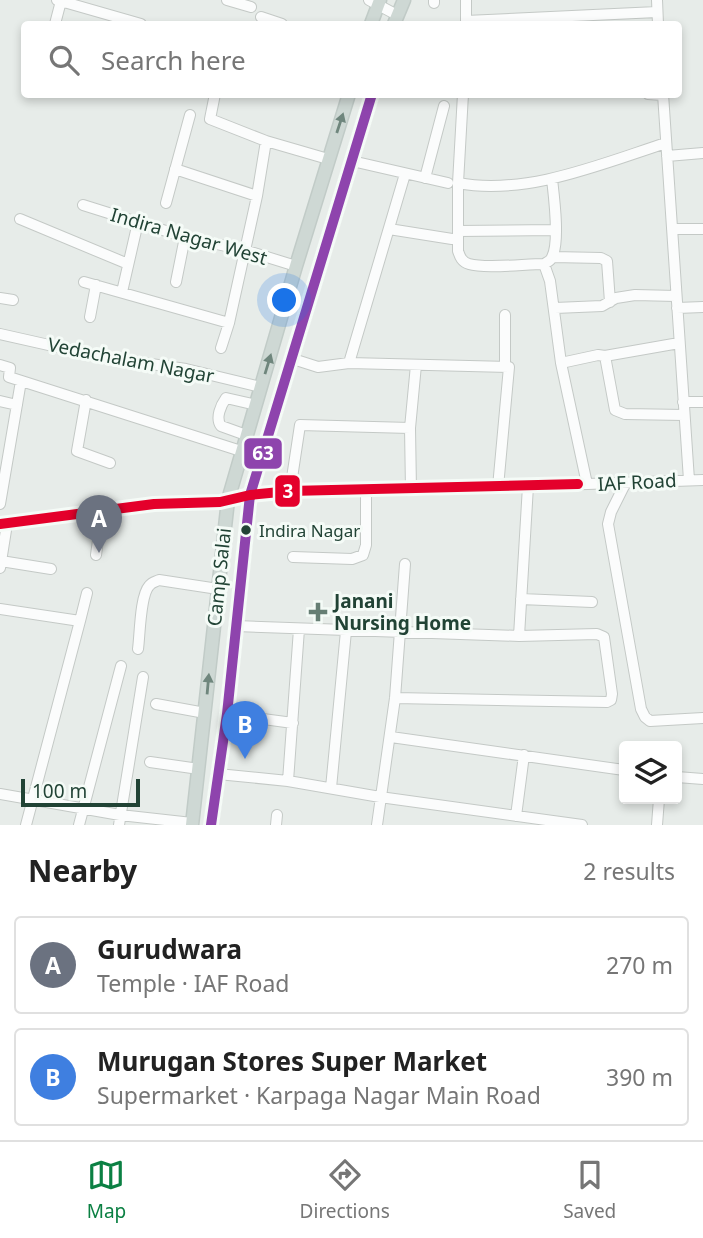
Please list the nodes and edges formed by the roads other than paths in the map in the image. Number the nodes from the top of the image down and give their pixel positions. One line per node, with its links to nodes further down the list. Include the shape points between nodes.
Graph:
1 (227, 0): 7 (street)
2 (404, 0): 10 (main road)
3 (466, 0): 15 (street)
4 (657, 0): 8 (street)
5 (59, 1): 11 (street); 12 (street)
6 (375, 2): 10 (street); 14 (main road)
7 (251, 7)
8 (657, 12): 16 (street); 17 (street)
9 (261, 17): 13 (street)
10 (395, 20)
11 (56, 21)
12 (130, 21)
13 (273, 21)
14 (372, 21)
15 (466, 21)
16 (501, 21)
17 (658, 21)
18 (214, 98): 25 (street, via 210,119)
19 (348, 98): 29 (main road, Camp Salai, one-way to 19)
20 (371, 98): 30 (main road, Camp Salai)
21 (463, 98): 35 (street)
22 (663, 98): 26 (street)
23 (444, 106): 33 (street)
24 (190, 115): 31 (street)
25 (266, 141): 29 (street); 36 (street)
26 (666, 143): 28 (street); 34 (street)
27 (703, 153): 28 (street)
28 (667, 156): 42 (street)
29 (328, 159): 50 (main road, Camp Salai)
30 (352, 161): 32 (street); 69 (main road, Camp Salai)
31 (175, 169): 36 (street); 37 (street)
32 (405, 174): 33 (street); 41 (street)
33 (425, 178): 35 (street)
34 (552, 179): 35 (street, via 479,187); 44 (street)
35 (453, 183): 45 (street)
36 (257, 196): 47 (street)
37 (166, 203)
38 (83, 205): 40 (street, Indira Nagar West)
39 (20, 219): 49 (street)
40 (138, 222): 46 (street, Indira Nagar West); 49 (street)
41 (389, 229): 45 (street); 70 (street)
42 (672, 229): 43 (street); 55 (street)
43 (703, 229)
44 (556, 230): 45 (street); 48 (street)
45 (455, 235): 48 (street, via 461,260 467,264)
46 (185, 237): 47 (street, Indira Nagar West); 52 (street)
47 (244, 250): 50 (street, Indira Nagar West); 64 (street)
48 (548, 260): 58 (street, via 607,261); 60 (street)
49 (128, 264): 54 (street)
50 (296, 266): 76 (main road, Camp Salai, one-way to 50)
51 (84, 282): 53 (street)
52 (176, 282)
53 (96, 285): 54 (street); 63 (street)
54 (122, 292): 64 (street)
55 (676, 296): 58 (street, via 635,295); 61 (street)
56 (0, 298): 57 (street)
57 (13, 300)
58 (610, 302): 60 (street)
59 (703, 307): 61 (street)
60 (555, 308): 71 (street)
61 (677, 308): 66 (street)
62 (505, 315): 74 (street)
63 (90, 317)
64 (229, 323): 67 (street)
65 (0, 334): 76 (street, Vedachalam Nagar)
66 (679, 343): 68 (street); 80 (street)
67 (221, 348)
68 (605, 356): 71 (street); 83 (street, via 615,410)
69 (293, 359): 70 (street, via 318,367); 97 (main road, Camp Salai)
70 (349, 363): 73 (street)
71 (561, 363): 91 (street)
72 (0, 365): 75 (street, via 10,368 9,377)
73 (416, 365): 74 (street); 84 (street)
74 (507, 367): 93 (street)
75 (21, 381): 77 (street); 81 (street)
76 (261, 387): 82 (main road, Camp Salai)
77 (86, 400): 86 (street); 87 (street, via 77,451)
78 (0, 401): 81 (street)
79 (703, 401): 80 (street)
80 (683, 402): 83 (street)
81 (16, 405): 99 (street)
82 (256, 405): 85 (main road, Camp Salai); 85 (street, via 226,398 220,409 221,426)
83 (684, 415): 88 (street)
84 (411, 428): 95 (street); 96 (street, via 300,425)
85 (246, 435): 86 (main road, Camp Salai)
86 (242, 451): 98 (main road, Camp Salai)
87 (110, 463)
88 (688, 480): 89 (street, IAF Road); 90 (street, IAF Road)
89 (703, 480)
90 (626, 482): 91 (street, IAF Road); 125 (street, via 608,524 641,709 656,722)
91 (583, 484): 92 (street, IAF Road)
92 (528, 486): 93 (street, IAF Road); 109 (street)
93 (498, 487): 95 (street, IAF Road)
94 (366, 490): 95 (street, IAF Road); 96 (street, IAF Road); 103 (street, via 363,555 352,559)
95 (411, 490)
96 (290, 491): 97 (street, IAF Road)
97 (250, 495): 98 (street, IAF Road); 113 (main road, Camp Salai)
98 (228, 500): 100 (street, IAF Road); 107 (main road, Camp Salai)
99 (0, 504)
100 (102, 511): 101 (street, IAF Road); 102 (street)
101 (3, 524): 104 (street)
102 (96, 555)
103 (293, 557)
104 (1, 564): 106 (street)
105 (405, 564): 116 (street)
106 (51, 569)
107 (218, 589): 118 (street, via 153,582 145,596); 123 (main road, Camp Salai, one-way to 107)
108 (87, 593): 112 (street)
109 (521, 599): 110 (street); 117 (street)
110 (592, 602)
111 (0, 609): 112 (street)
112 (80, 621): 139 (street)
113 (236, 626): 114 (street); 124 (main road, Camp Salai)
114 (299, 629): 115 (street); 126 (street)
115 (346, 631): 116 (street); 136 (street)
116 (401, 633): 117 (street); 121 (street)
117 (519, 636): 121 (street, via 602,635 611,700)
118 (138, 649)
119 (121, 666): 141 (street)
120 (143, 677): 143 (street)
121 (395, 698): 127 (street)
122 (156, 704): 123 (street)
123 (205, 713): 130 (main road, Camp Salai)
124 (227, 714): 126 (street); 132 (main road, Camp Salai)
125 (703, 718)
126 (293, 723): 135 (street)
127 (391, 737): 128 (street); 138 (street)
128 (524, 755): 131 (street); 142 (street)
129 (150, 762): 130 (street)
130 (199, 769): 144 (main road, Camp Salai)
131 (619, 769)
132 (218, 774): 135 (street); 147 (main road, Camp Salai)
133 (682, 777): 134 (street)
134 (703, 779)
135 (288, 781): 136 (street)
136 (331, 788): 138 (street)
137 (0, 794): 139 (street)
138 (380, 797): 142 (street); 148 (street)
139 (33, 800): 141 (street); 145 (street)
140 (659, 804): 150 (street)
141 (83, 808): 143 (street); 146 (street)
142 (516, 816): 149 (street)
143 (120, 820): 144 (street)
144 (192, 824)
145 (26, 825)
146 (79, 825)
147 (211, 825)
148 (377, 825)
149 (582, 825)
150 (657, 825)

